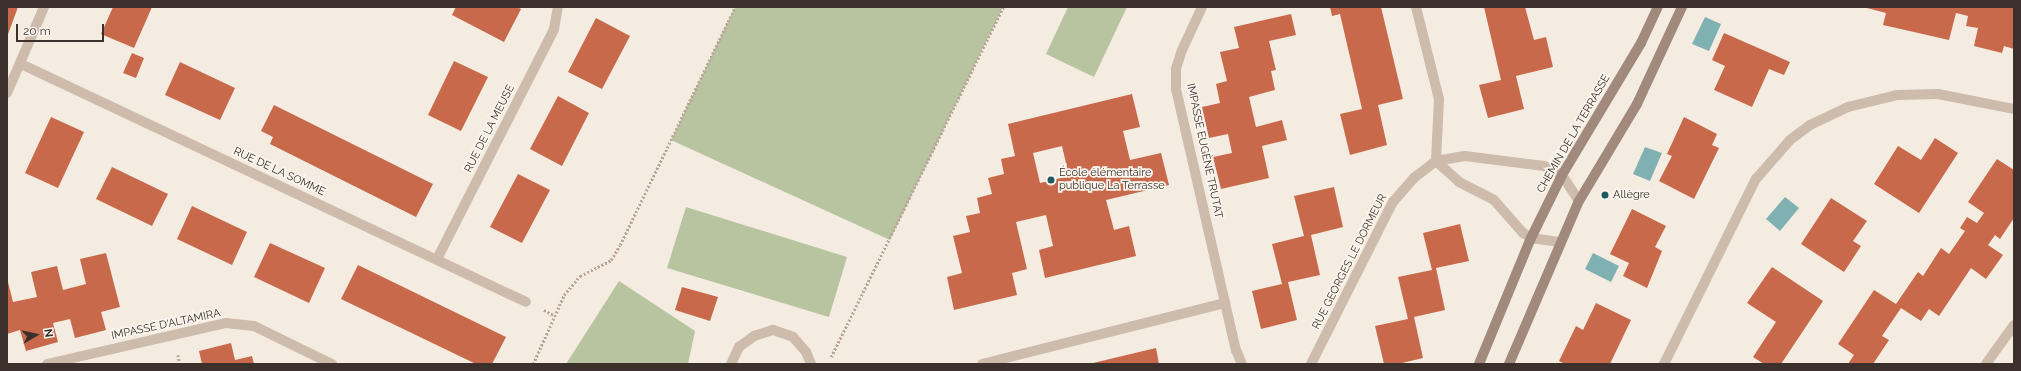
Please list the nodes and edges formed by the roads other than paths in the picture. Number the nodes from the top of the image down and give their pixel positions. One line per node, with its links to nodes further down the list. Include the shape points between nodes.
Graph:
1 (44, 7): 7 (street)
2 (558, 7): 15 (street, RUE DE LA MEUSE, via 554,29)
3 (1202, 7): 17 (street, IMPASSE EUGÈNE TRUTAT, via 1182,50 1176,69 1176,89)
4 (1416, 7): 10 (street, via 1439,99)
5 (1658, 7): 11 (street, CHEMIN DE LA TERRASSE, via 1641,43)
6 (1682, 7): 12 (street, via 1637,104)
7 (21, 64): 8 (street); 15 (street, RUE DE LA SOMME)
8 (7, 93)
9 (2014, 110): 28 (street, via 1938,94 1897,95 1848,106 1810,125 1790,140 1756,179)
10 (1436, 161): 11 (street, via 1465,156 1544,166); 13 (street, via 1459,182 1494,200 1514,226); 25 (street, RUE GEORGES LE DORMEUR, via 1414,178 1393,202)
11 (1562, 175): 12 (street); 13 (street, CHEMIN DE LA TERRASSE)
12 (1579, 201): 14 (street)
13 (1531, 238): 14 (street); 26 (street, CHEMIN DE LA TERRASSE)
14 (1559, 242): 27 (street)
15 (437, 259): 16 (street, RUE DE LA SOMME)
16 (526, 302)
17 (1226, 303): 23 (street); 24 (street, IMPASSE EUGÈNE TRUTAT, via 1236,350)
18 (2014, 325): 29 (street)
19 (47, 364): 20 (street, IMPASSE D'ALTAMIRA, via 226,323 254,326)
20 (332, 364)
21 (731, 364): 22 (street, via 739,347 754,336 773,330 793,337 806,352)
22 (811, 364)
23 (982, 364)
24 (1242, 364)
25 (1312, 364)
26 (1479, 364)
27 (1510, 364)
28 (1664, 364)
29 (1986, 364)

